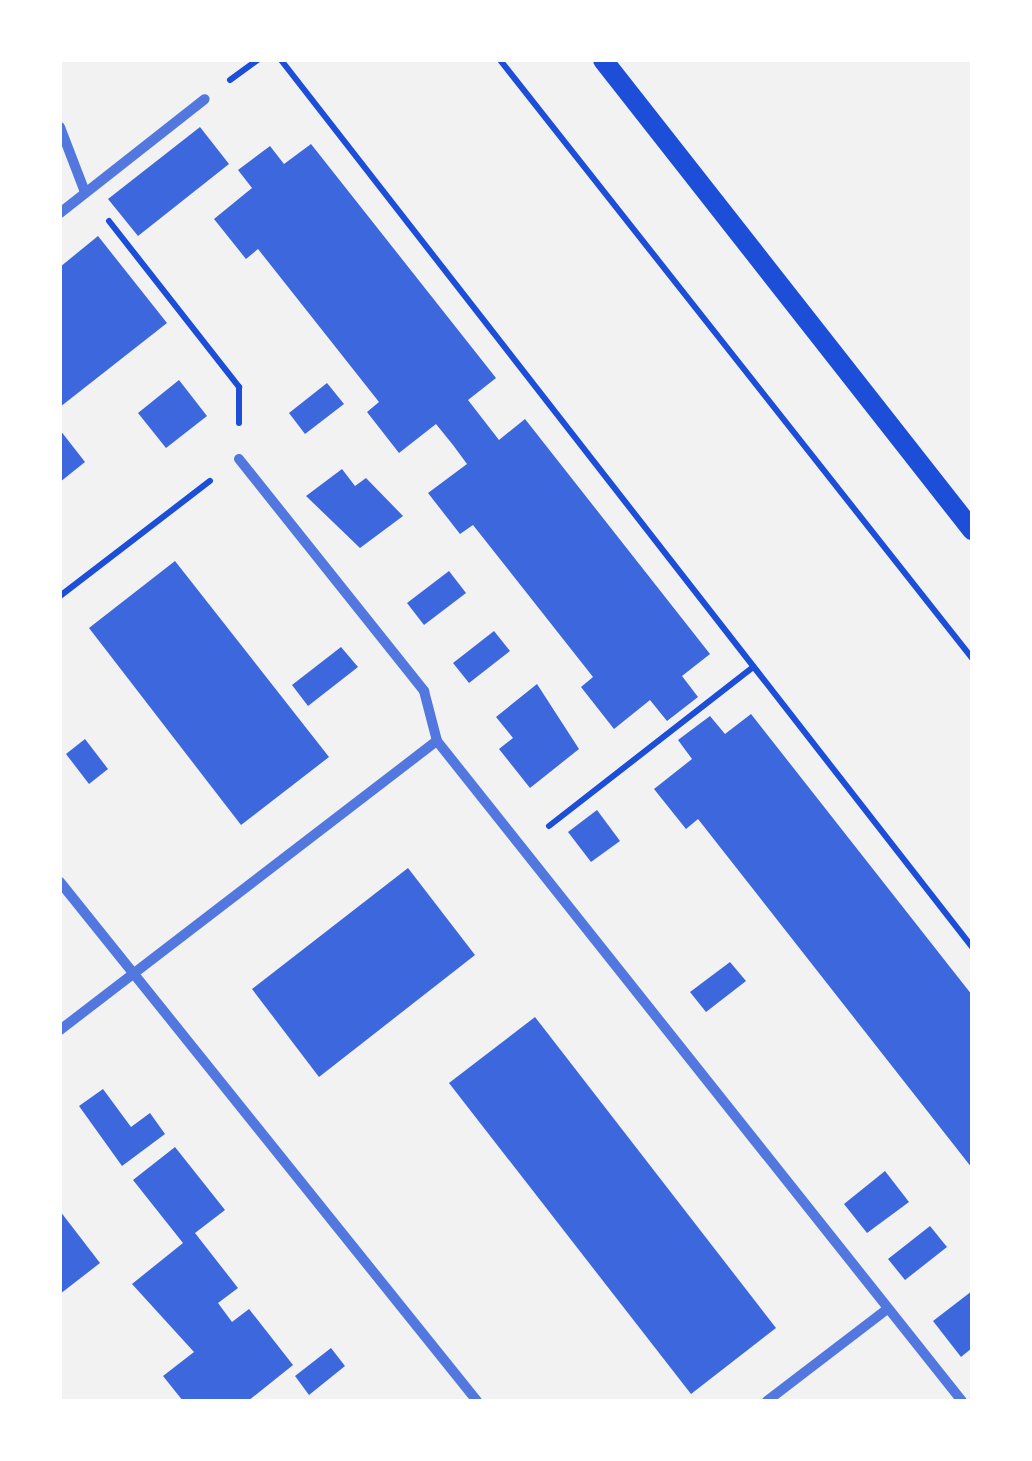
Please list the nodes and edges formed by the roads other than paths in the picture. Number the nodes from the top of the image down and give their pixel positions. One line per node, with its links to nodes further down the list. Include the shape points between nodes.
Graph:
1 (602, 60): 7 (main road)
2 (205, 98): 4 (street)
3 (60, 127): 4 (street)
4 (85, 192): 5 (street)
5 (60, 213)
6 (240, 459): 8 (street, via 424,691)
7 (972, 530)
8 (437, 741): 10 (street); 12 (street)
9 (60, 882): 10 (street)
10 (133, 970): 11 (street); 13 (street)
11 (60, 1030)
12 (886, 1310): 14 (street); 15 (street)
13 (477, 1401)
14 (767, 1401)
15 (962, 1401)

